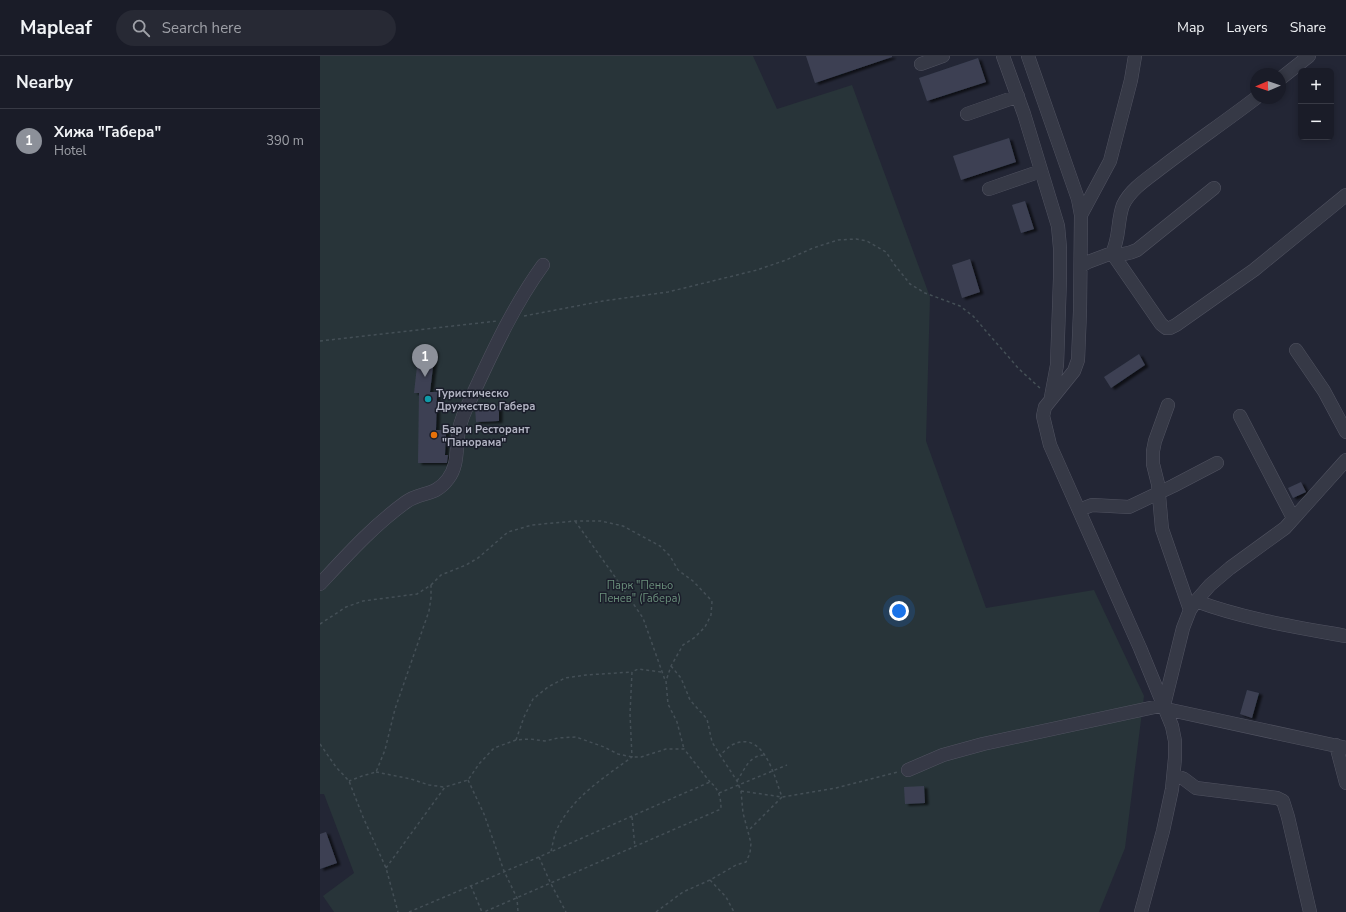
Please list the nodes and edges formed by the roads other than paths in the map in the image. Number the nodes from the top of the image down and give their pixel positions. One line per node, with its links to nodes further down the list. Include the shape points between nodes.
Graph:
1 (943, 56): 6 (street)
2 (1003, 56): 8 (street)
3 (1028, 56): 15 (street, via 1078,199)
4 (1135, 56): 15 (street, via 1110,161)
5 (1309, 56): 7 (street)
6 (921, 64)
7 (1286, 74)
8 (1018, 96): 10 (street); 11 (street)
9 (1250, 102): 16 (street, via 1192,144 1130,194 1123,206 1116,247)
10 (967, 114)
11 (1041, 171): 12 (street); 20 (street, via 1058,226 1060,248 1057,365)
12 (988, 188)
13 (1214, 188): 16 (street, via 1137,250 1122,255)
14 (1346, 195): 16 (street, via 1254,270 1170,328 1162,324)
15 (1081, 215): 18 (street)
16 (1112, 253): 18 (street)
17 (543, 265): 29 (street, via 509,320 460,423 458,453 449,479 431,494 408,501 386,518 362,539)
18 (1080, 266): 20 (street, via 1078,360 1074,371)
19 (1296, 350): 23 (street, via 1324,391)
20 (1051, 398): 27 (street, via 1043,416 1045,427 1050,445)
21 (1168, 405): 26 (street, via 1153,451)
22 (1240, 416): 28 (street)
23 (1346, 432)
24 (1346, 460): 28 (street)
25 (1217, 463): 26 (street)
26 (1159, 492): 27 (street, via 1129,507 1092,505); 30 (street, via 1162,529)
27 (1079, 510): 32 (street)
28 (1293, 518): 30 (street, via 1285,528 1210,585)
29 (320, 584)
30 (1193, 605): 31 (street); 32 (street, via 1177,651)
31 (1346, 636)
32 (1165, 707): 33 (street); 34 (street, via 983,744 944,755); 35 (street, via 1175,741)
33 (1341, 747): 36 (street)
34 (908, 770)
35 (1174, 775): 37 (street, via 1166,819); 38 (street, via 1196,788 1277,798 1283,801)
36 (1346, 783)
37 (1141, 912)
38 (1310, 912)

